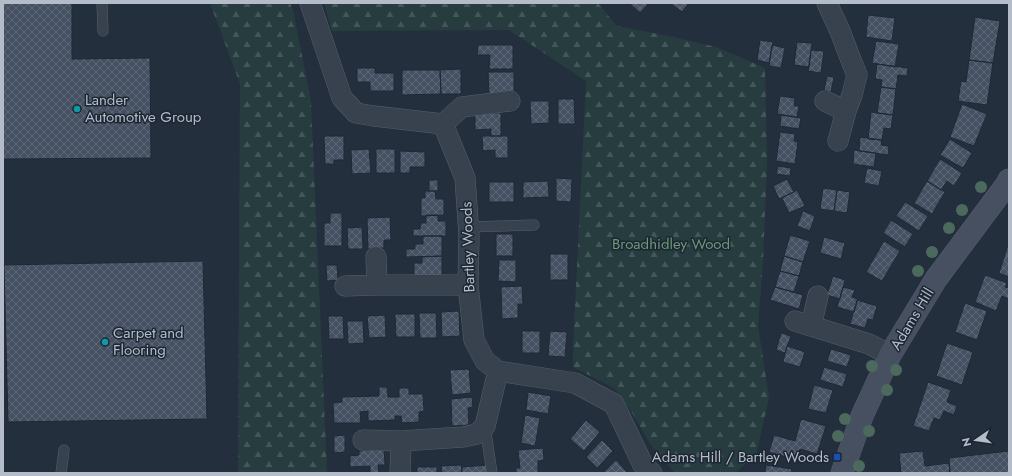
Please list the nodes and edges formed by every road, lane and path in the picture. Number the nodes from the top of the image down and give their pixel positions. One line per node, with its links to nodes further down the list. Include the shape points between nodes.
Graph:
1 (102, 3): 4 (lane)
2 (310, 3): 8 (street, via 342,98 356,113)
3 (827, 3): 7 (street, via 857,75)
4 (102, 30)
5 (510, 101): 8 (street, via 462,107)
6 (825, 101): 7 (street)
7 (846, 111): 9 (street)
8 (443, 124): 12 (street, Bartley Woods, via 465,178)
9 (838, 141)
10 (1009, 180): 18 (street, Adams Hill, via 936,278)
11 (534, 225): 12 (lane)
12 (468, 226): 15 (street, Bartley Woods)
13 (376, 257): 14 (street)
14 (378, 285): 15 (street); 16 (street)
15 (468, 285): 19 (street, Bartley Woods, via 474,340 485,361)
16 (345, 286)
17 (818, 296): 18 (street, via 803,323 869,344)
18 (890, 355): 28 (street, Adams Hill, via 862,416)
19 (498, 371): 20 (street); 27 (street, via 575,383 614,404 643,465)
20 (485, 426): 22 (street, via 476,434 463,437); 26 (lane)
21 (363, 440): 22 (street)
22 (401, 440): 25 (street)
23 (64, 450): 24 (lane)
24 (61, 473)
25 (400, 473)
26 (492, 473)
27 (652, 473)
28 (842, 473)

